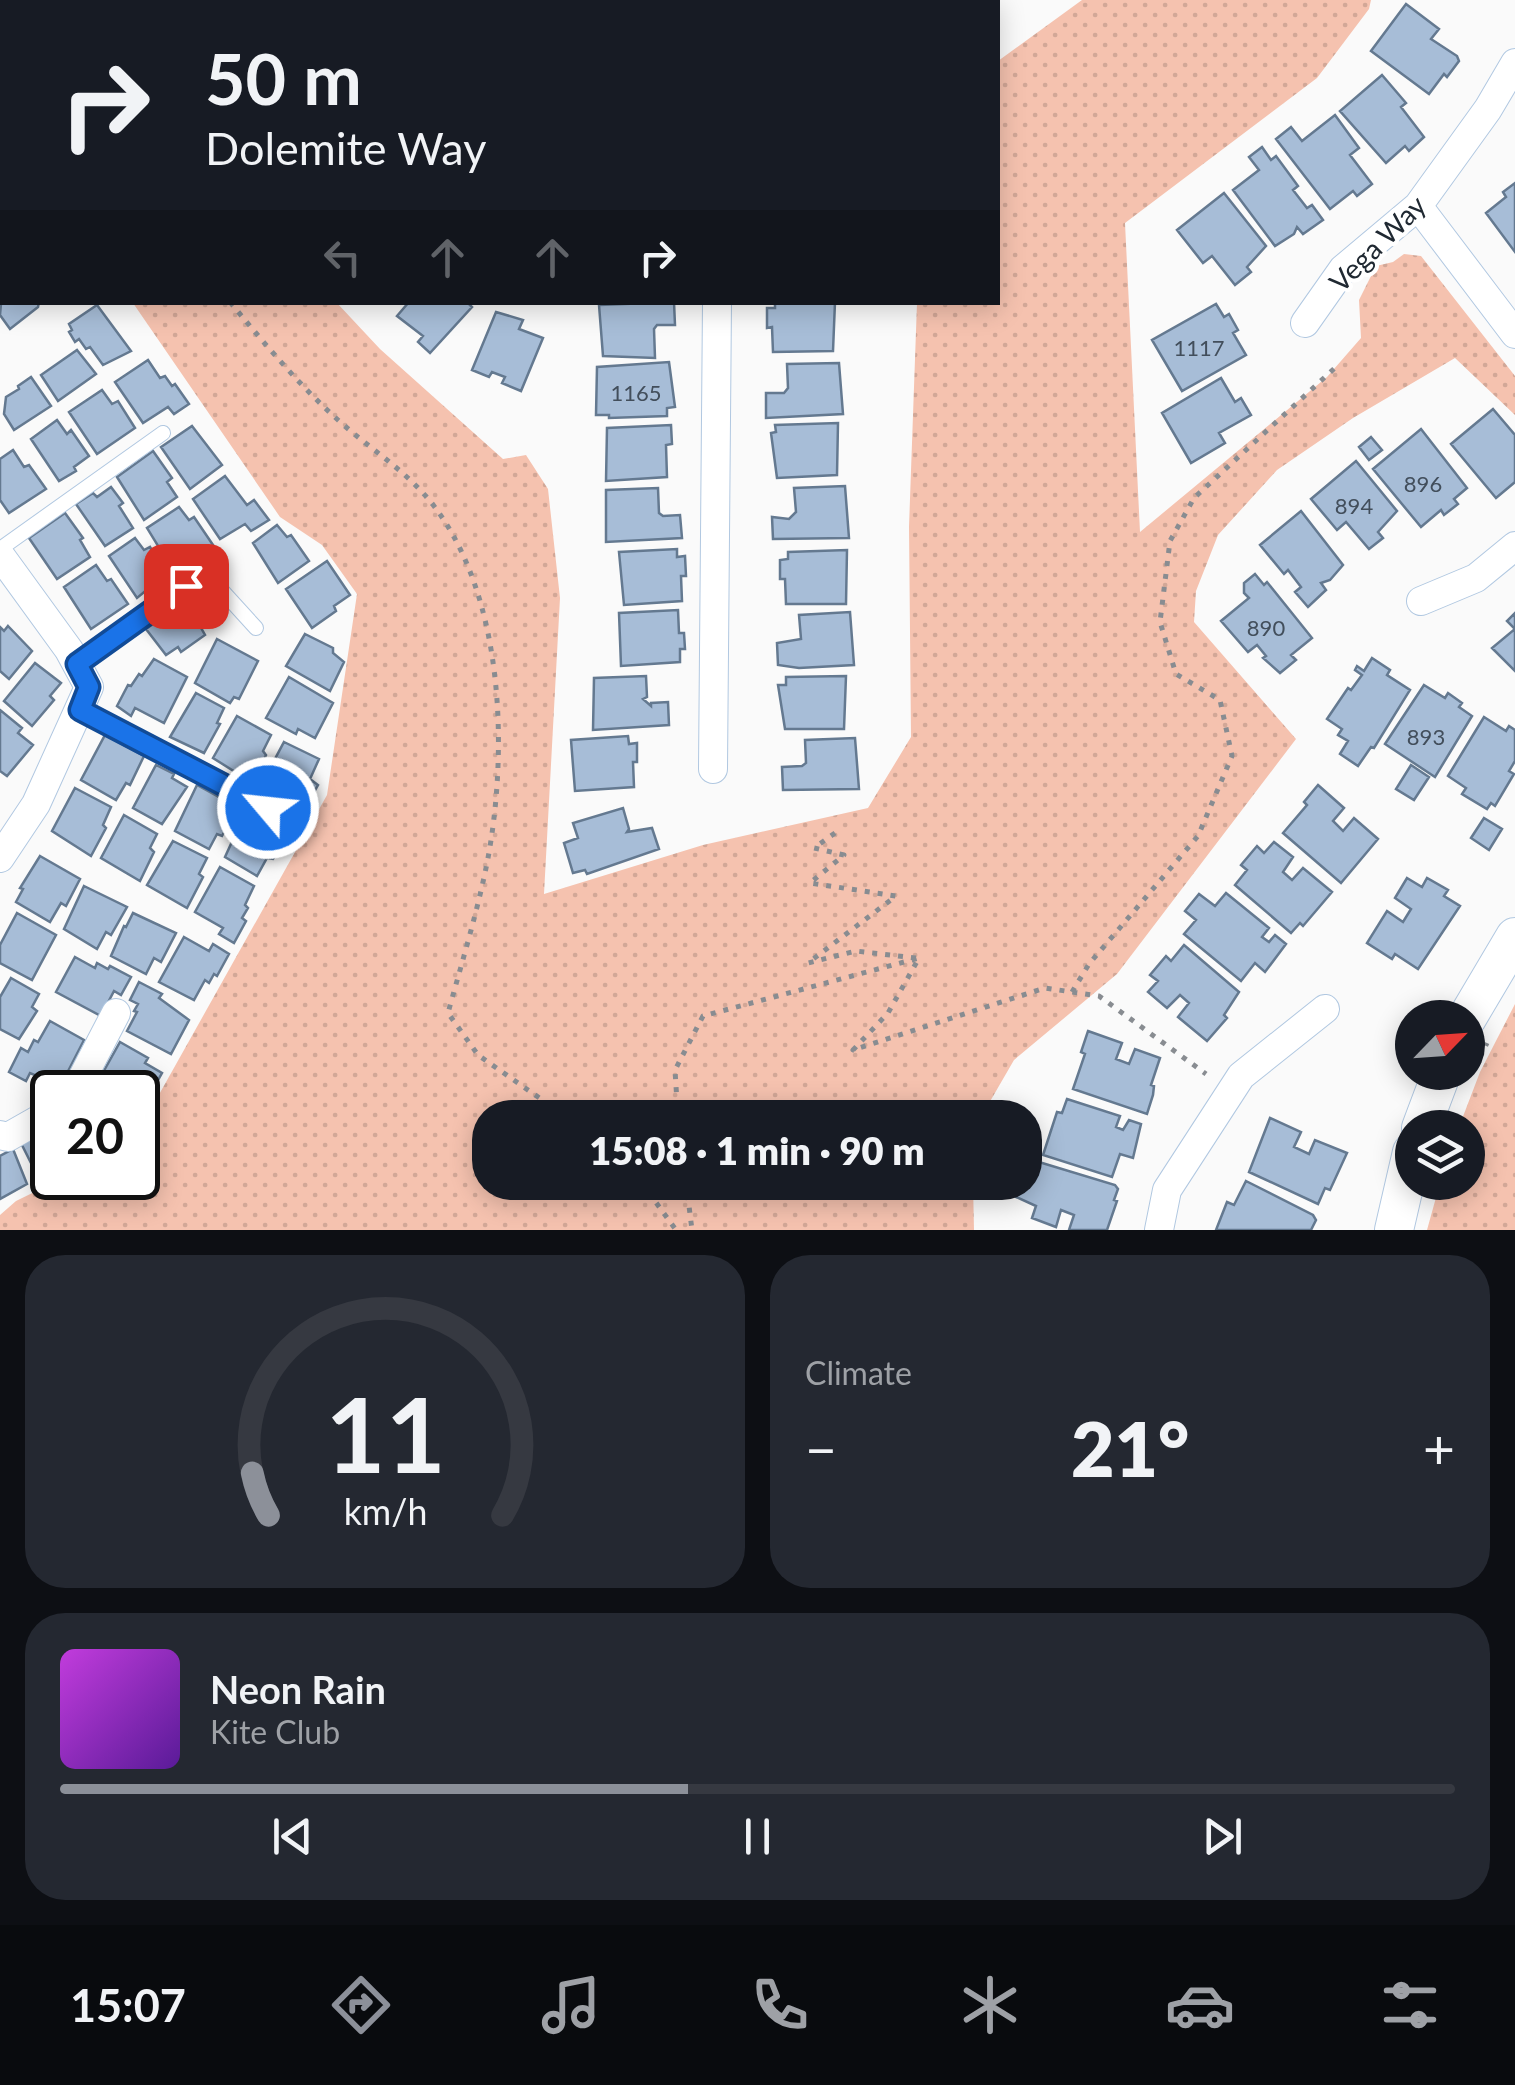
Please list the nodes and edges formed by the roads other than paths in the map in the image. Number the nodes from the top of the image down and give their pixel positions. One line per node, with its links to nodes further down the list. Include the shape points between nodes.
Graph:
1 (1515, 63): 2 (street, Vega Way)
2 (1418, 206): 4 (street, Vega Way, via 1343,269); 5 (street)
3 (717, 305): 13 (street)
4 (1304, 322)
5 (1515, 334)
6 (163, 432): 8 (lane)
7 (1515, 546): 9 (street, via 1476,578)
8 (0, 552): 11 (street)
9 (1421, 601)
10 (256, 628): 11 (lane, via 215,583 201,580)
11 (77, 664): 12 (street, via 89,687)
12 (80, 710): 14 (lane); 15 (street, via 36,804)
13 (713, 769)
14 (268, 808)
15 (0, 858)
16 (1515, 937): 18 (street)
17 (1325, 1008): 24 (street, via 1241,1076 1167,1190)
18 (1485, 1012)
19 (116, 1013): 20 (street)
20 (86, 1070)
21 (30, 1124): 22 (street)
22 (0, 1135)
23 (1401, 1200): 25 (street)
24 (1159, 1230)
25 (1394, 1230)

